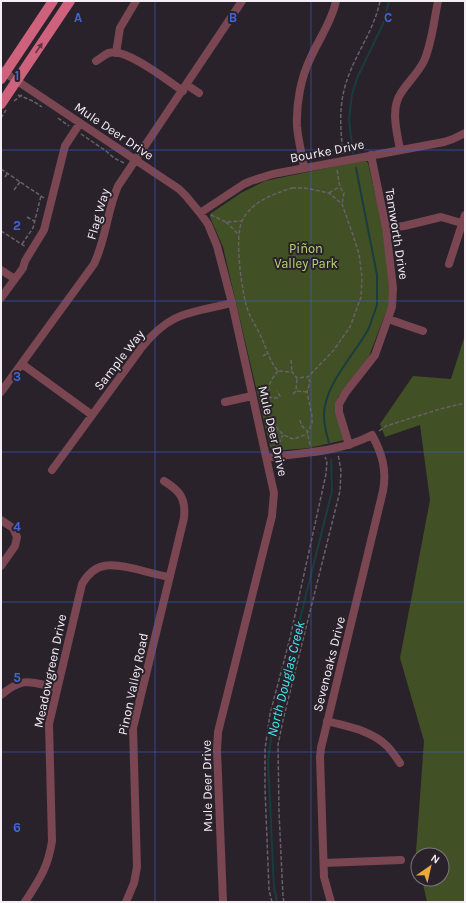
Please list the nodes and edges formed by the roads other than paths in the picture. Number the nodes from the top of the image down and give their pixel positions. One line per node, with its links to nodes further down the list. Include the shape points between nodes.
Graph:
1 (53, 1): 9 (main road)
2 (70, 1): 10 (main road, one-way to 2)
3 (136, 1): 7 (street, via 120,28)
4 (242, 1): 11 (street, Flag Way)
5 (336, 1): 19 (street, via 310,58 300,94 298,126)
6 (438, 1): 16 (street, via 424,61 397,102 395,121)
7 (116, 53): 8 (street, via 109,52); 11 (street, via 132,58)
8 (96, 61)
9 (2, 74): 10 (street, Mule Deer Drive)
10 (17, 80): 13 (main road); 14 (street, Mule Deer Drive)
11 (185, 88): 12 (street); 18 (street, Flag Way)
12 (199, 93)
13 (1, 104)
14 (80, 123): 18 (street, Mule Deer Drive); 27 (street, via 65,146 44,230)
15 (465, 133): 16 (street, Bourke Drive, via 444,142)
16 (400, 150): 17 (street, Bourke Drive)
17 (371, 155): 19 (street, Bourke Drive); 22 (street, Tamworth Drive)
18 (136, 160): 20 (street, Mule Deer Drive, via 179,189); 23 (street, Flag Way, via 115,193)
19 (304, 168): 20 (street, Bourke Drive, via 251,180)
20 (200, 213): 29 (street, Mule Deer Drive, via 208,224 217,246)
21 (464, 221): 22 (street, via 441,217); 25 (street)
22 (386, 228): 30 (street, Tamworth Drive, via 393,288)
23 (103, 244): 24 (street); 32 (street, Flag Way, via 94,264)
24 (112, 246)
25 (449, 264)
26 (1, 270): 27 (street)
27 (15, 279): 28 (street)
28 (1, 298)
29 (232, 303): 34 (street, Mule Deer Drive); 36 (street, Sample Way, via 175,318 159,330 142,347)
30 (388, 319): 31 (street); 37 (street, Tamworth Drive, via 375,355 339,404)
31 (423, 331)
32 (22, 364): 33 (street, Flag Way); 36 (street)
33 (1, 392)
34 (252, 396): 35 (street); 38 (street, Mule Deer Drive)
35 (225, 402)
36 (92, 415): 39 (street, Sample Way)
37 (349, 445): 38 (street, via 323,452); 46 (street, Sevenoaks Drive, via 372,435 382,458 385,483)
38 (267, 458): 52 (street, Mule Deer Drive, via 274,502 218,732)
39 (52, 470)
40 (164, 481): 43 (street, Pinon Valley Road, via 180,494 185,510)
41 (1, 520): 42 (street, via 13,528 17,537 15,546)
42 (1, 566)
43 (170, 577): 44 (street, Meadowgreen Drive, via 113,564 100,567 89,574 80,591); 50 (street, Pinon Valley Road, via 133,728 137,867)
44 (57, 688): 45 (street, via 21,682); 51 (street, Meadowgreen Drive, via 48,732 52,841 49,860)
45 (1, 695)
46 (327, 721): 47 (street, via 374,736 387,746); 49 (street, Sevenoaks Drive, via 320,757)
47 (400, 763)
48 (401, 860): 49 (street)
49 (324, 864): 53 (street, Sevenoaks Drive, via 326,886)
50 (129, 901)
51 (25, 902)
52 (223, 902)
53 (331, 902)

